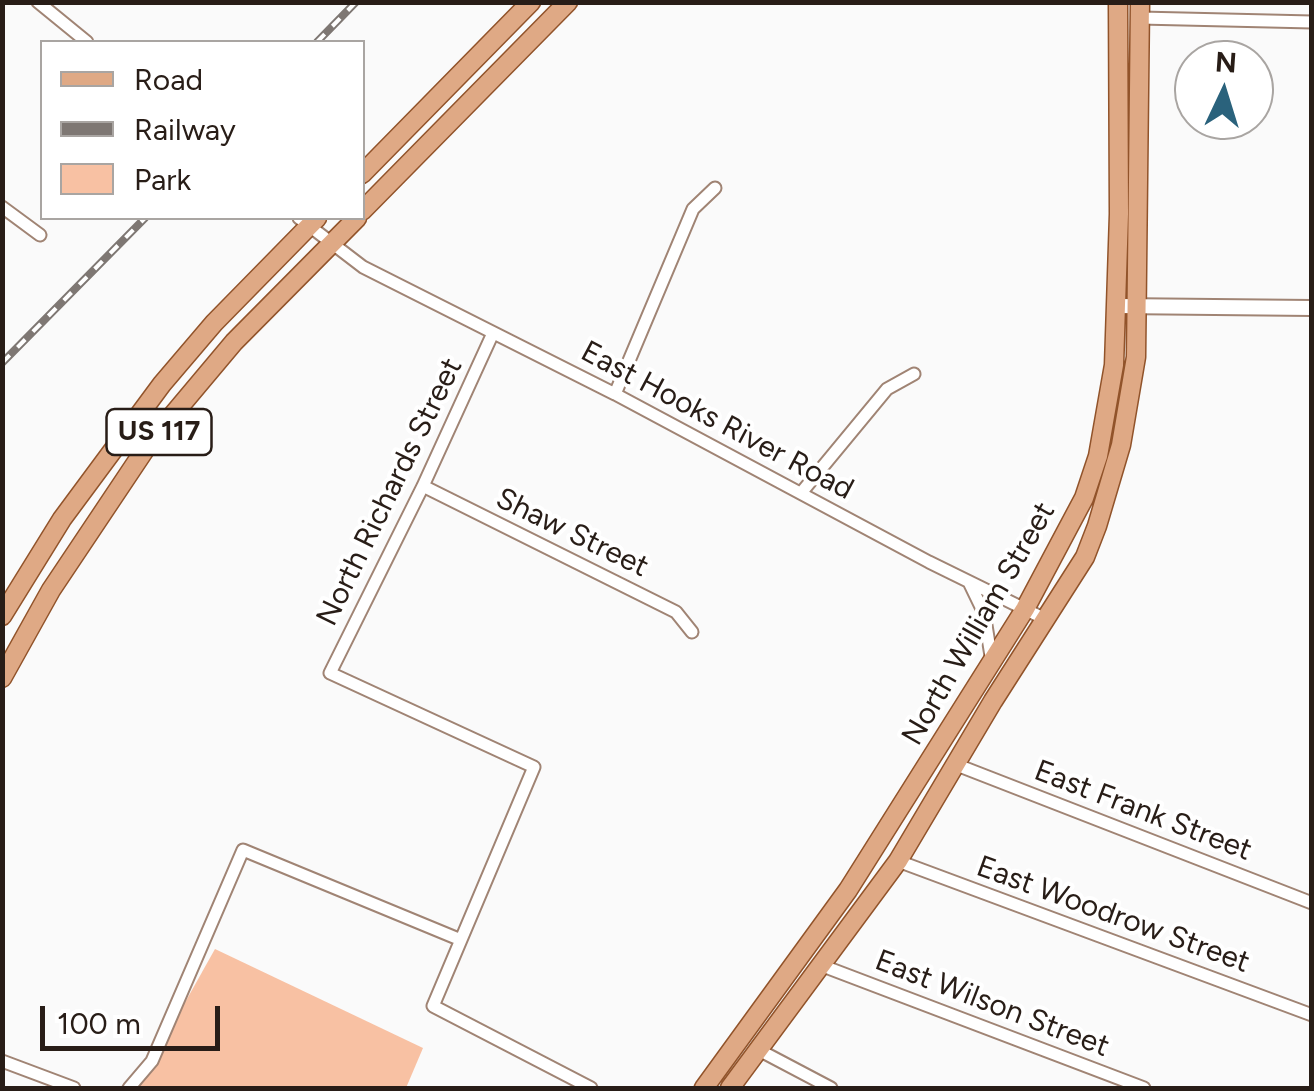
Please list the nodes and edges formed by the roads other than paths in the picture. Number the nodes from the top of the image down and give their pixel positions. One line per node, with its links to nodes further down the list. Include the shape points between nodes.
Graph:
1 (38, 2): 7 (street)
2 (530, 2): 8 (main road)
3 (568, 2): 11 (main road)
4 (1118, 2): 16 (main road, North William Street)
5 (1137, 8): 6 (street); 17 (main road, North William Street)
6 (1312, 22)
7 (85, 40)
8 (365, 171)
9 (715, 188): 21 (street, via 693,210)
10 (2, 207): 14 (street)
11 (365, 208)
12 (308, 220): 15 (street, East Hooks River Road); 22 (main road, US 117)
13 (354, 220): 15 (main road, US 117)
14 (40, 236)
15 (331, 245): 19 (street, East Hooks River Road); 23 (main road, US 117, via 234,342)
16 (1118, 306): 17 (street); 27 (main road, North William Street, via 1098,456 1084,498)
17 (1139, 306): 18 (street); 29 (main road, North William Street, via 1130,406 1104,504 1085,556)
18 (1312, 308)
19 (493, 333): 21 (street, East Hooks River Road); 24 (street, North Richards Street)
20 (914, 374): 25 (street, via 886,389)
21 (615, 394): 25 (street, East Hooks River Road)
22 (130, 425): 23 (main road); 28 (main road, US 117)
23 (150, 442): 32 (main road, US 117)
24 (422, 486): 30 (street, Shaw Street, via 676,612); 36 (street, North Richards Street, via 330,673 534,767)
25 (800, 492): 26 (street, East Hooks River Road)
26 (969, 582): 27 (street, East Hooks River Road); 31 (street, via 984,612)
27 (1025, 610): 29 (street, East Hooks River Road); 31 (main road, North William Street)
28 (2, 616)
29 (1046, 620): 33 (main road, North William Street)
30 (692, 632)
31 (992, 662): 44 (main road, North William Street, via 848,890)
32 (2, 678)
33 (957, 765): 34 (main road, North William Street); 35 (street, East Frank Street)
34 (898, 862): 37 (main road, North William Street); 38 (street, East Woodrow Street)
35 (1312, 903)
36 (461, 940): 42 (street, via 242,850 152,1061); 43 (street, via 433,1006)
37 (823, 966): 39 (main road, North William Street); 47 (street, East Wilson Street)
38 (1312, 1015)
39 (757, 1049): 45 (main road, North William Street); 46 (street)
40 (2, 1061): 41 (street)
41 (74, 1088)
42 (128, 1088)
43 (591, 1088)
44 (704, 1088)
45 (730, 1088)
46 (831, 1088)
47 (1144, 1088)

